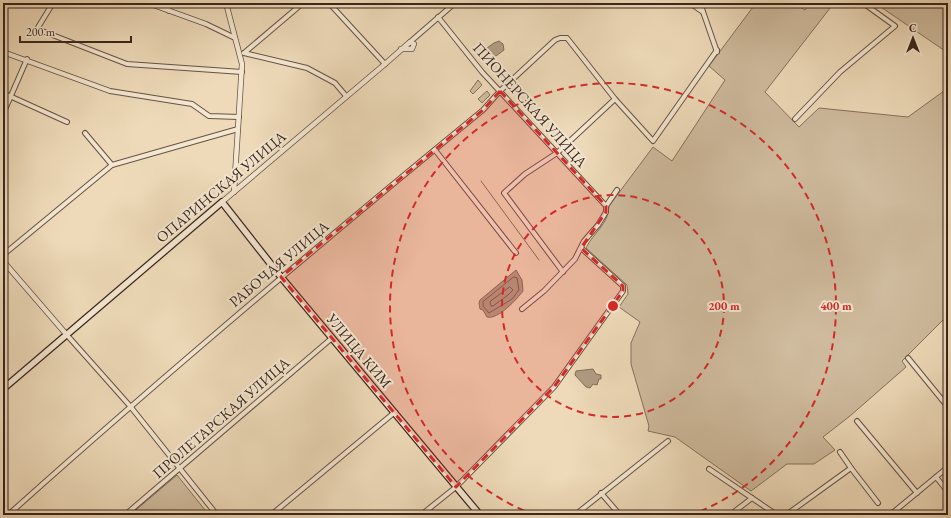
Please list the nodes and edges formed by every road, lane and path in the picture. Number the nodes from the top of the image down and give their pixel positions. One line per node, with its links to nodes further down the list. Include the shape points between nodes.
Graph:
1 (53, 3): 20 (street, via 37,29 127,64)
2 (148, 3): 11 (street)
3 (167, 3): 11 (street)
4 (226, 3): 14 (street)
5 (303, 3): 17 (street)
6 (329, 3): 19 (street)
7 (456, 3): 13 (street)
8 (690, 3): 12 (street)
9 (700, 3): 12 (street)
10 (863, 3): 28 (street, via 895,26 840,72)
11 (169, 11): 14 (street)
12 (703, 12): 25 (street, via 717,51 653,141)
13 (438, 17): 15 (street); 21 (street, ПИОНЕРСКАЯ УЛИЦА)
14 (235, 38): 17 (street)
15 (410, 42): 19 (street, ОПАРИНСКАЯ УЛИЦА, via 414,44 414,48 401,49)
16 (3, 52): 18 (street)
17 (242, 54): 20 (street); 24 (street, via 307,68 335,82)
18 (27, 60): 23 (street); 27 (street, via 110,91 192,104 209,116)
19 (385, 64): 24 (street, ОПАРИНСКАЯ УЛИЦА)
20 (242, 72): 27 (street)
21 (500, 91): 25 (street, РАБОЧАЯ УЛИЦА, via 555,40 567,38); 32 (street, РАБОЧАЯ УЛИЦА, via 483,110); 33 (street, ПИОНЕРСКАЯ УЛИЦА)
22 (3, 93): 23 (street)
23 (11, 96): 26 (street); 29 (street)
24 (346, 96): 36 (street, ОПАРИНСКАЯ УЛИЦА)
25 (615, 98): 33 (street)
26 (3, 114)
27 (239, 117): 30 (street)
28 (795, 119)
29 (67, 122)
30 (238, 129): 34 (street); 36 (street)
31 (85, 133): 34 (street)
32 (435, 150): 40 (street); 44 (street, РАБОЧАЯ УЛИЦА)
33 (556, 153): 38 (street, ПИОНЕРСКАЯ УЛИЦА); 43 (street, via 525,174 504,193)
34 (112, 165): 41 (street)
35 (616, 190): 38 (street)
36 (234, 192): 37 (street, ОПАРИНСКАЯ УЛИЦА)
37 (222, 202): 44 (main road, УЛИЦА КИМ); 46 (main road, ОПАРИНСКАЯ УЛИЦА)
38 (606, 206): 39 (street, via 606,212 598,226)
39 (581, 248): 43 (street); 61 (street, via 623,286 623,291 554,387)
40 (516, 253)
41 (3, 255)
42 (3, 262): 46 (street)
43 (563, 272): 45 (street)
44 (281, 277): 47 (main road, УЛИЦА КИМ); 50 (street, РАБОЧАЯ УЛИЦА)
45 (522, 309)
46 (66, 334): 49 (main road, ОПАРИНСКАЯ УЛИЦА); 50 (street)
47 (332, 338): 52 (main road, УЛИЦА КИМ); 58 (street, ПРОЛЕТАРСКАЯ УЛИЦА)
48 (908, 358): 51 (street)
49 (3, 389)
50 (130, 406): 58 (street); 67 (street, РАБОЧАЯ УЛИЦА)
51 (948, 407)
52 (395, 412): 61 (main road, УЛИЦА КИМ); 70 (street)
53 (857, 421): 64 (street)
54 (668, 441): 63 (street)
55 (840, 452): 57 (street)
56 (948, 467): 60 (street)
57 (851, 468): 66 (street); 77 (street)
58 (181, 469): 68 (street, ПРОЛЕТАРСКАЯ УЛИЦА); 69 (street)
59 (709, 469): 65 (street)
60 (936, 477): 62 (street); 64 (street)
61 (456, 486): 71 (street); 72 (main road, УЛИЦА КИМ)
62 (948, 492)
63 (601, 493): 73 (street); 74 (street)
64 (917, 493): 78 (street)
65 (752, 498): 75 (street); 76 (street)
66 (878, 504)
67 (8, 515)
68 (125, 515)
69 (217, 515)
70 (271, 515)
71 (421, 515)
72 (480, 515)
73 (575, 515)
74 (620, 515)
75 (730, 515)
76 (777, 515)
77 (786, 515)
78 (890, 515)

